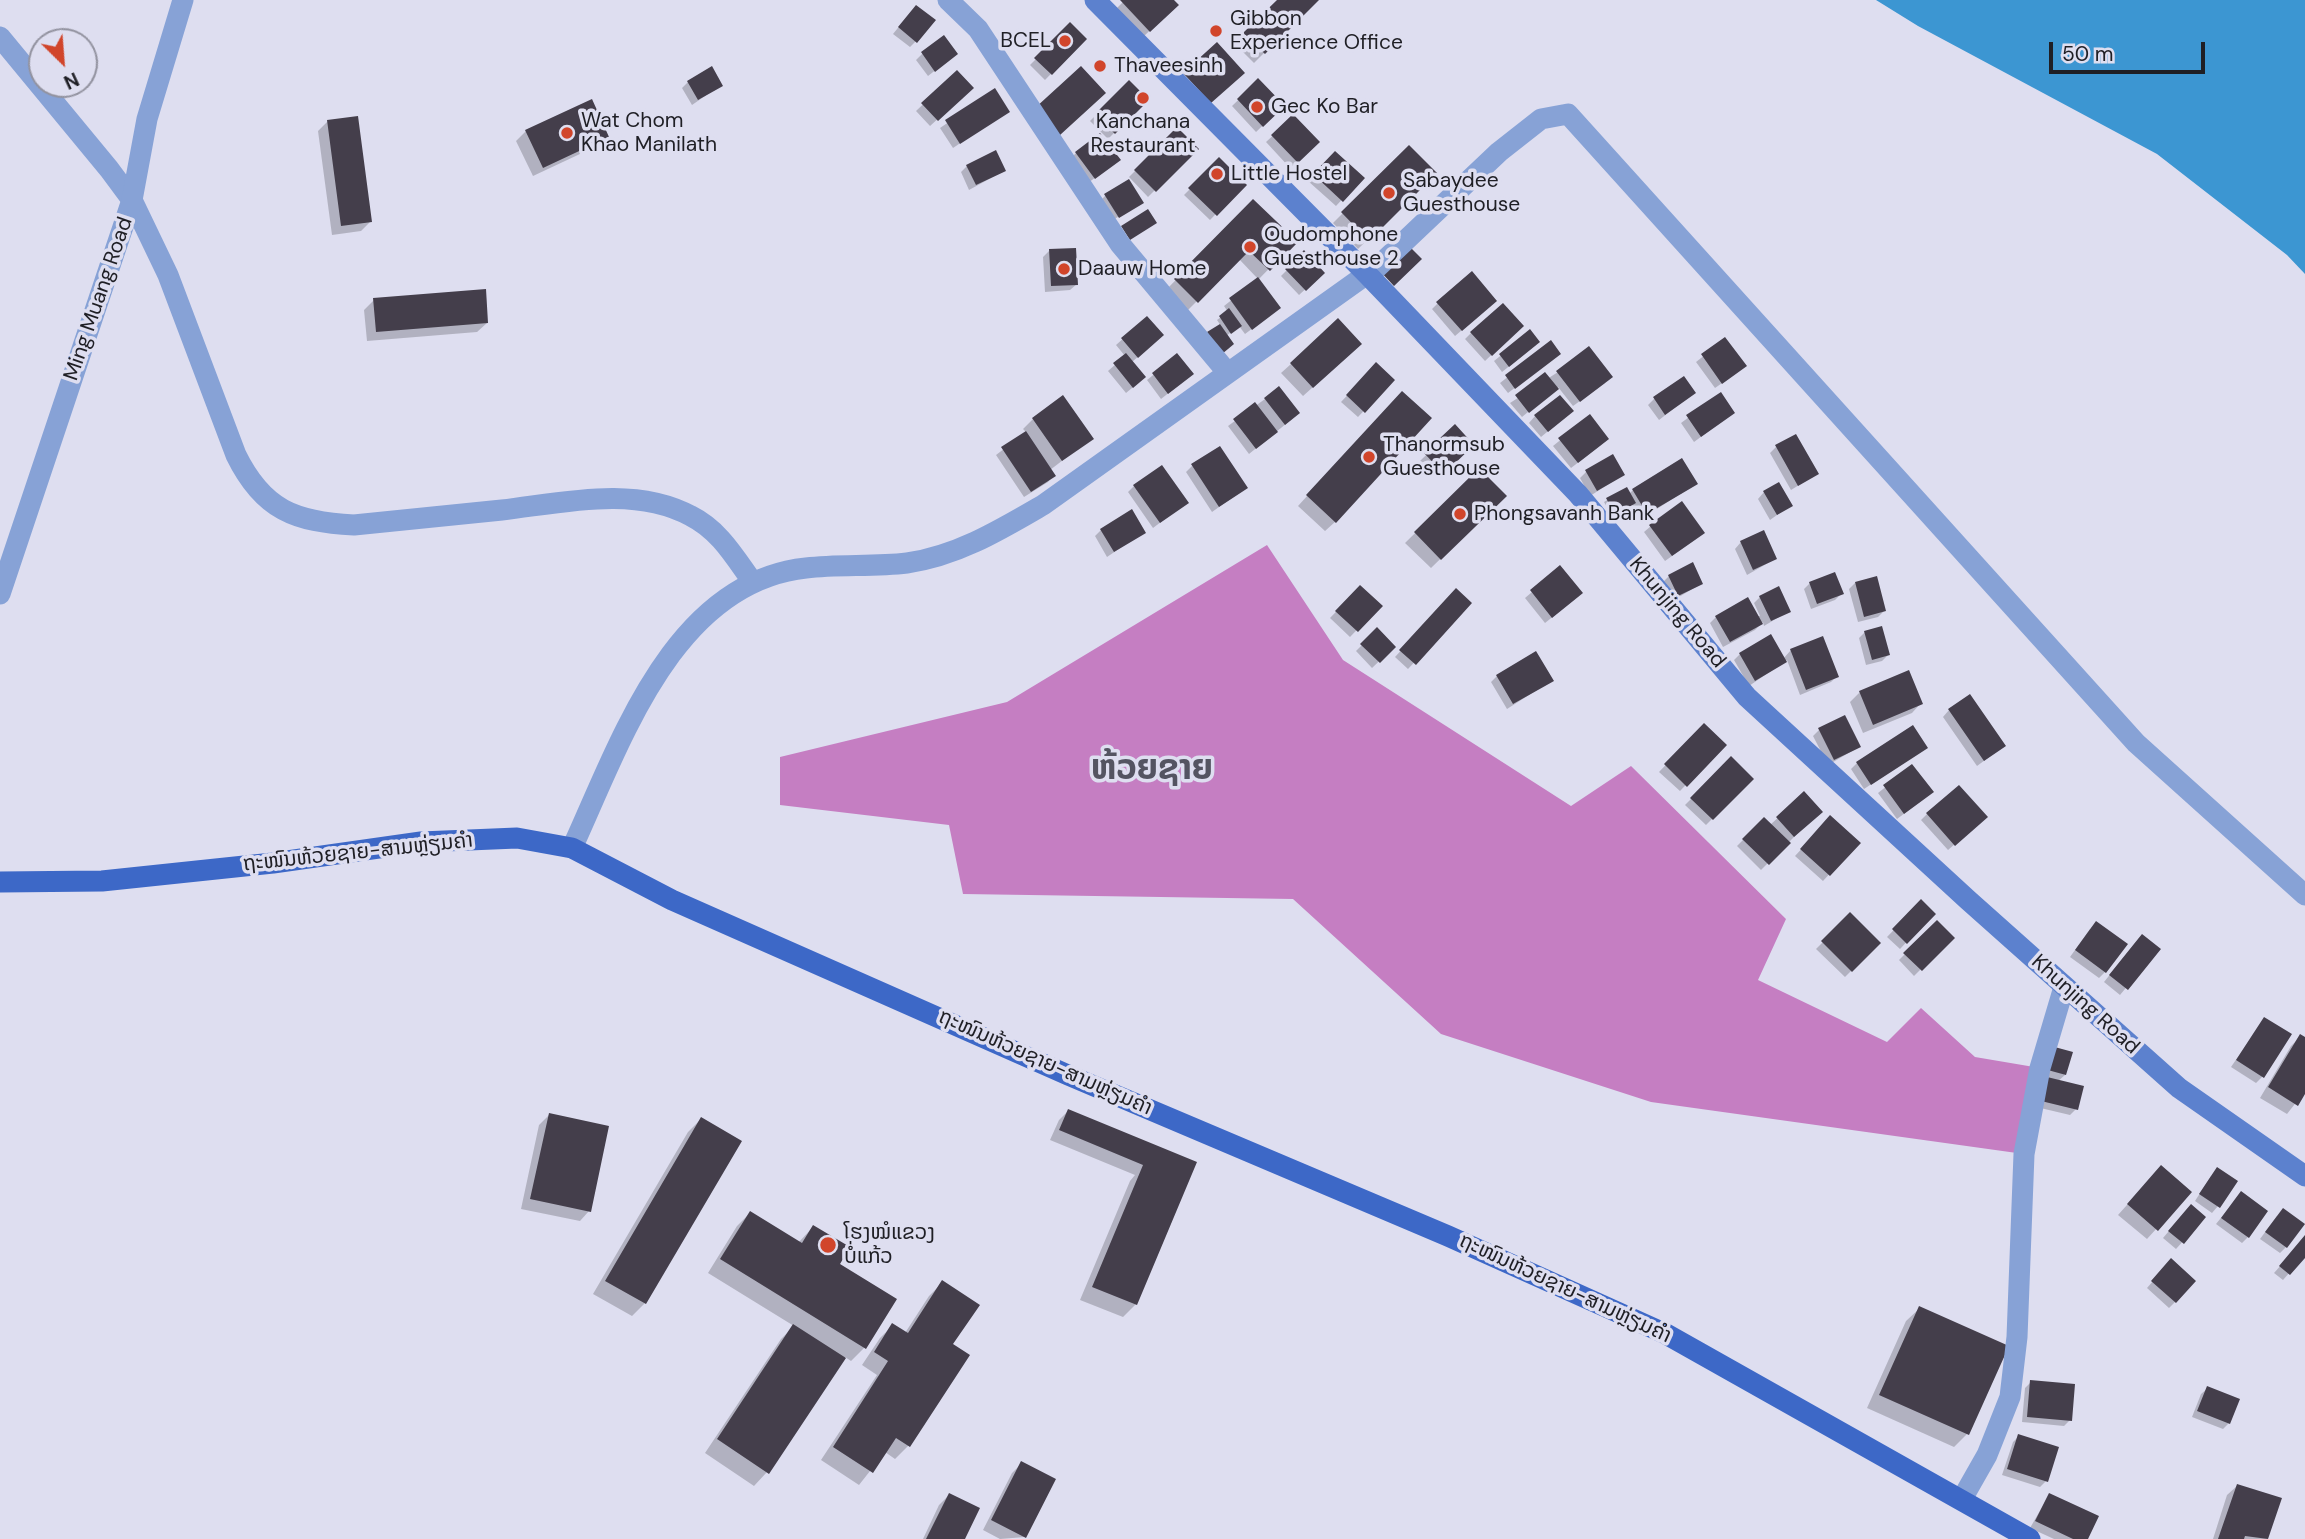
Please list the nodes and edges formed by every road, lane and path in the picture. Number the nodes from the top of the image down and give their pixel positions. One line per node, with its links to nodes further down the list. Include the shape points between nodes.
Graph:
1 (183, 0): 5 (street, Ming Muang Road, via 147,119)
2 (948, 0): 7 (street, via 978,29 1120,244)
3 (1095, 0): 6 (main road, Khunjing Road)
4 (0, 37): 5 (street)
5 (132, 201): 8 (street, via 168,275 248,480 286,513 316,523 354,525 609,498 654,502 707,526); 9 (street, Ming Muang Road)
6 (1368, 275): 7 (street); 12 (street, via 1499,152 1541,119 1568,114 2136,743); 13 (main road, Khunjing Road, via 1578,494 1747,697)
7 (1227, 372): 8 (street, via 1043,505 957,550 908,563 803,568)
8 (751, 581): 10 (street, via 719,602 687,634 643,695)
9 (0, 594)
10 (572, 848): 11 (main road, ຖະໜົນຫ້ວຍຊາຍ-ສາມຫຼ່ຽມຄຳ, via 517,838 421,842 102,881); 15 (main road, ຖະໜົນຫ້ວຍຊາຍ-ສາມຫຼ່ຽມຄຳ, via 672,900 1666,1334)
11 (0, 882)
12 (2305, 895)
13 (2064, 987): 14 (main road, Khunjing Road, via 2179,1088); 15 (street, via 2040,1068 2024,1154 2017,1337 2010,1397 1987,1455)
14 (2305, 1176)
15 (1962, 1499): 16 (main road, ຖະໜົນຫ້ວຍຊາຍ-ສາມຫຼ່ຽມຄຳ)
16 (2030, 1539)

